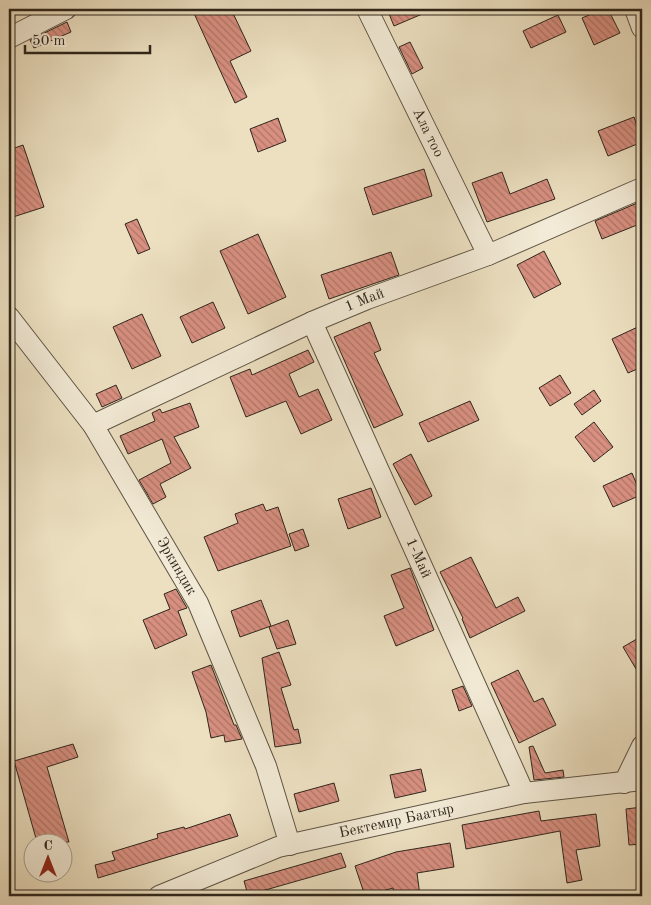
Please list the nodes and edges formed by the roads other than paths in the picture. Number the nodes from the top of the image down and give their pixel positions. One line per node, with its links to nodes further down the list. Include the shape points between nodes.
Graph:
1 (66, 9): 5 (street)
2 (367, 9): 7 (street, Ала тоо)
3 (635, 9): 4 (street)
4 (642, 28)
5 (9, 38)
6 (642, 188): 7 (street, 1 Май)
7 (488, 255): 9 (street, 1 Май)
8 (9, 317): 10 (street, Эркиндик)
9 (312, 322): 10 (street, 1 Май); 13 (street, 1-Май)
10 (93, 425): 14 (street, Эркиндик, via 198,603 266,766)
11 (642, 746): 12 (street)
12 (633, 782): 13 (street, Бектемир Баатыр)
13 (524, 793): 14 (street, Бектемир Баатыр)
14 (290, 845): 15 (street, Бектемир Баатыр)
15 (158, 896)

